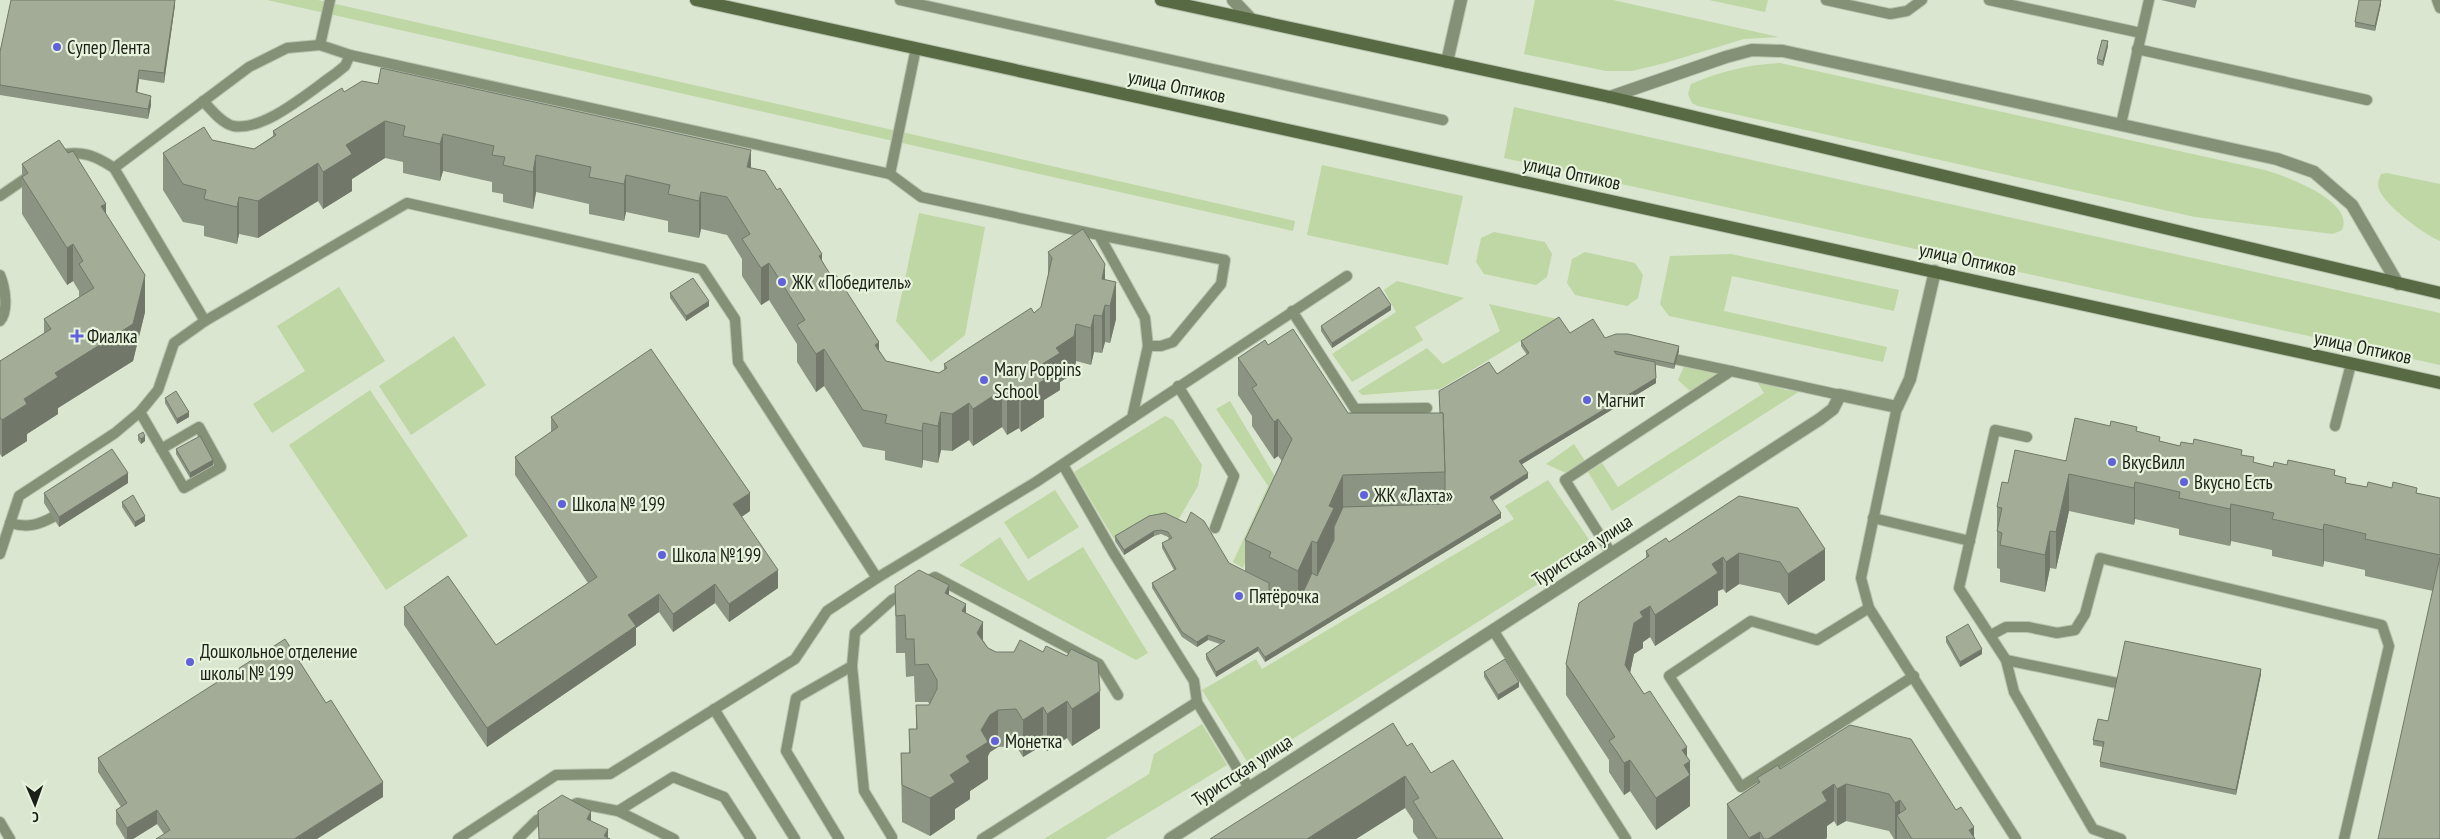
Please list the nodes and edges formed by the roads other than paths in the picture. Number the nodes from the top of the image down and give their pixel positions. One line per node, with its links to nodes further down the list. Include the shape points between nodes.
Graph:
1 (330, 0): 15 (lane)
2 (696, 0): 16 (street, улица Оптиков)
3 (900, 0): 23 (lane)
4 (1161, 0): 13 (street)
5 (1233, 0): 13 (street)
6 (1461, 0): 19 (street)
7 (1826, 0): 8 (lane, via 1890,14 1907,11)
8 (1922, 0)
9 (1989, 0): 14 (lane)
10 (2149, 0): 14 (lane)
11 (2437, 0): 12 (lane)
12 (2440, 8)
13 (1251, 20): 19 (street)
14 (2141, 33): 17 (lane)
15 (320, 45): 18 (lane); 22 (lane, via 287,48 249,67)
16 (916, 48): 26 (lane); 29 (street, улица Оптиков)
17 (2137, 49): 21 (lane); 24 (lane)
18 (350, 55): 22 (lane, via 345,66 335,74 263,122 231,126); 26 (lane)
19 (1447, 62): 20 (street)
20 (1610, 97): 24 (street, via 1752,50 1783,51); 32 (street)
21 (2367, 100)
22 (203, 101): 25 (lane)
23 (1443, 120)
24 (2121, 124): 32 (street, via 2277,159 2314,172 2352,205)
25 (114, 168): 27 (lane, via 88,154 72,152 58,155); 36 (lane)
26 (890, 174): 28 (lane, via 921,197)
27 (0, 196)
28 (1099, 235): 37 (lane, via 1145,318); 37 (lane, via 1225,260 1221,284 1173,342)
29 (1935, 271): 39 (street, улица Оптиков); 44 (street, via 1910,379)
30 (0, 275): 35 (lane, via 5,296)
31 (1347, 276): 34 (lane)
32 (2398, 284): 33 (street)
33 (2440, 293)
34 (1292, 311): 42 (lane); 45 (lane, via 1355,409)
35 (0, 321)
36 (205, 321): 46 (lane, via 174,343 158,390); 59 (lane, via 407,203 702,269 735,319 738,362)
37 (1148, 346): 47 (lane)
38 (1658, 356): 40 (lane)
39 (2351, 364): 41 (street, улица Оптиков); 48 (lane)
40 (1731, 371): 43 (lane); 58 (lane, via 1565,480)
41 (2440, 383)
42 (1178, 386): 47 (lane); 55 (lane, via 1234,476)
43 (1840, 395): 44 (street); 58 (street, Туристская улица, via 1833,409 1820,419)
44 (1897, 407): 53 (lane)
45 (1426, 408)
46 (140, 412): 50 (lane); 54 (lane, via 115,433 19,496)
47 (1132, 418): 51 (lane)
48 (2335, 426)
49 (2027, 437): 56 (lane, via 1995,430)
50 (161, 449): 50 (lane, via 184,488 221,467 199,427)
51 (1063, 465): 59 (lane); 68 (lane, via 1194,681)
52 (54, 518): 54 (lane, via 24,527)
53 (1873, 518): 56 (lane); 60 (lane, via 1861,578)
54 (10, 523): 57 (lane)
55 (1215, 528)
56 (1970, 541): 62 (lane, via 1959,588)
57 (0, 554)
58 (1611, 554): 61 (street, Туристская улица)
59 (877, 578): 69 (lane, via 827,611 795,660)
60 (1869, 608): 65 (lane); 65 (lane, via 1817,640 1751,621 1669,676 1741,786)
61 (1493, 630): 70 (street, Туристская улица); 83 (lane)
62 (1991, 635): 63 (lane); 86 (lane, via 2006,626 2028,626 2057,632 2074,630 2085,614 2100,558 2382,625 2389,646)
63 (2006, 660): 66 (lane); 85 (lane, via 2014,692 2093,829)
64 (852, 666): 67 (lane, via 855,633 892,600 935,578 1099,664); 73 (lane, via 864,791); 80 (lane, via 796,698 786,751)
65 (1914, 676): 84 (lane)
66 (2117, 683)
67 (1118, 695)
68 (1197, 702): 70 (lane); 81 (lane)
69 (714, 709): 75 (lane, via 610,774 556,775); 79 (lane)
70 (1249, 788): 82 (street, Туристская улица)
71 (618, 811): 76 (lane, via 577,803 537,820); 77 (lane); 78 (lane, via 673,777 724,797)
72 (0, 822): 74 (lane)
73 (892, 837)
74 (10, 839)
75 (458, 839)
76 (518, 839)
77 (674, 839)
78 (751, 839)
79 (794, 839)
80 (839, 839)
81 (982, 839)
82 (1170, 839)
83 (1626, 839)
84 (2016, 839)
85 (2121, 839)
86 (2344, 839)

